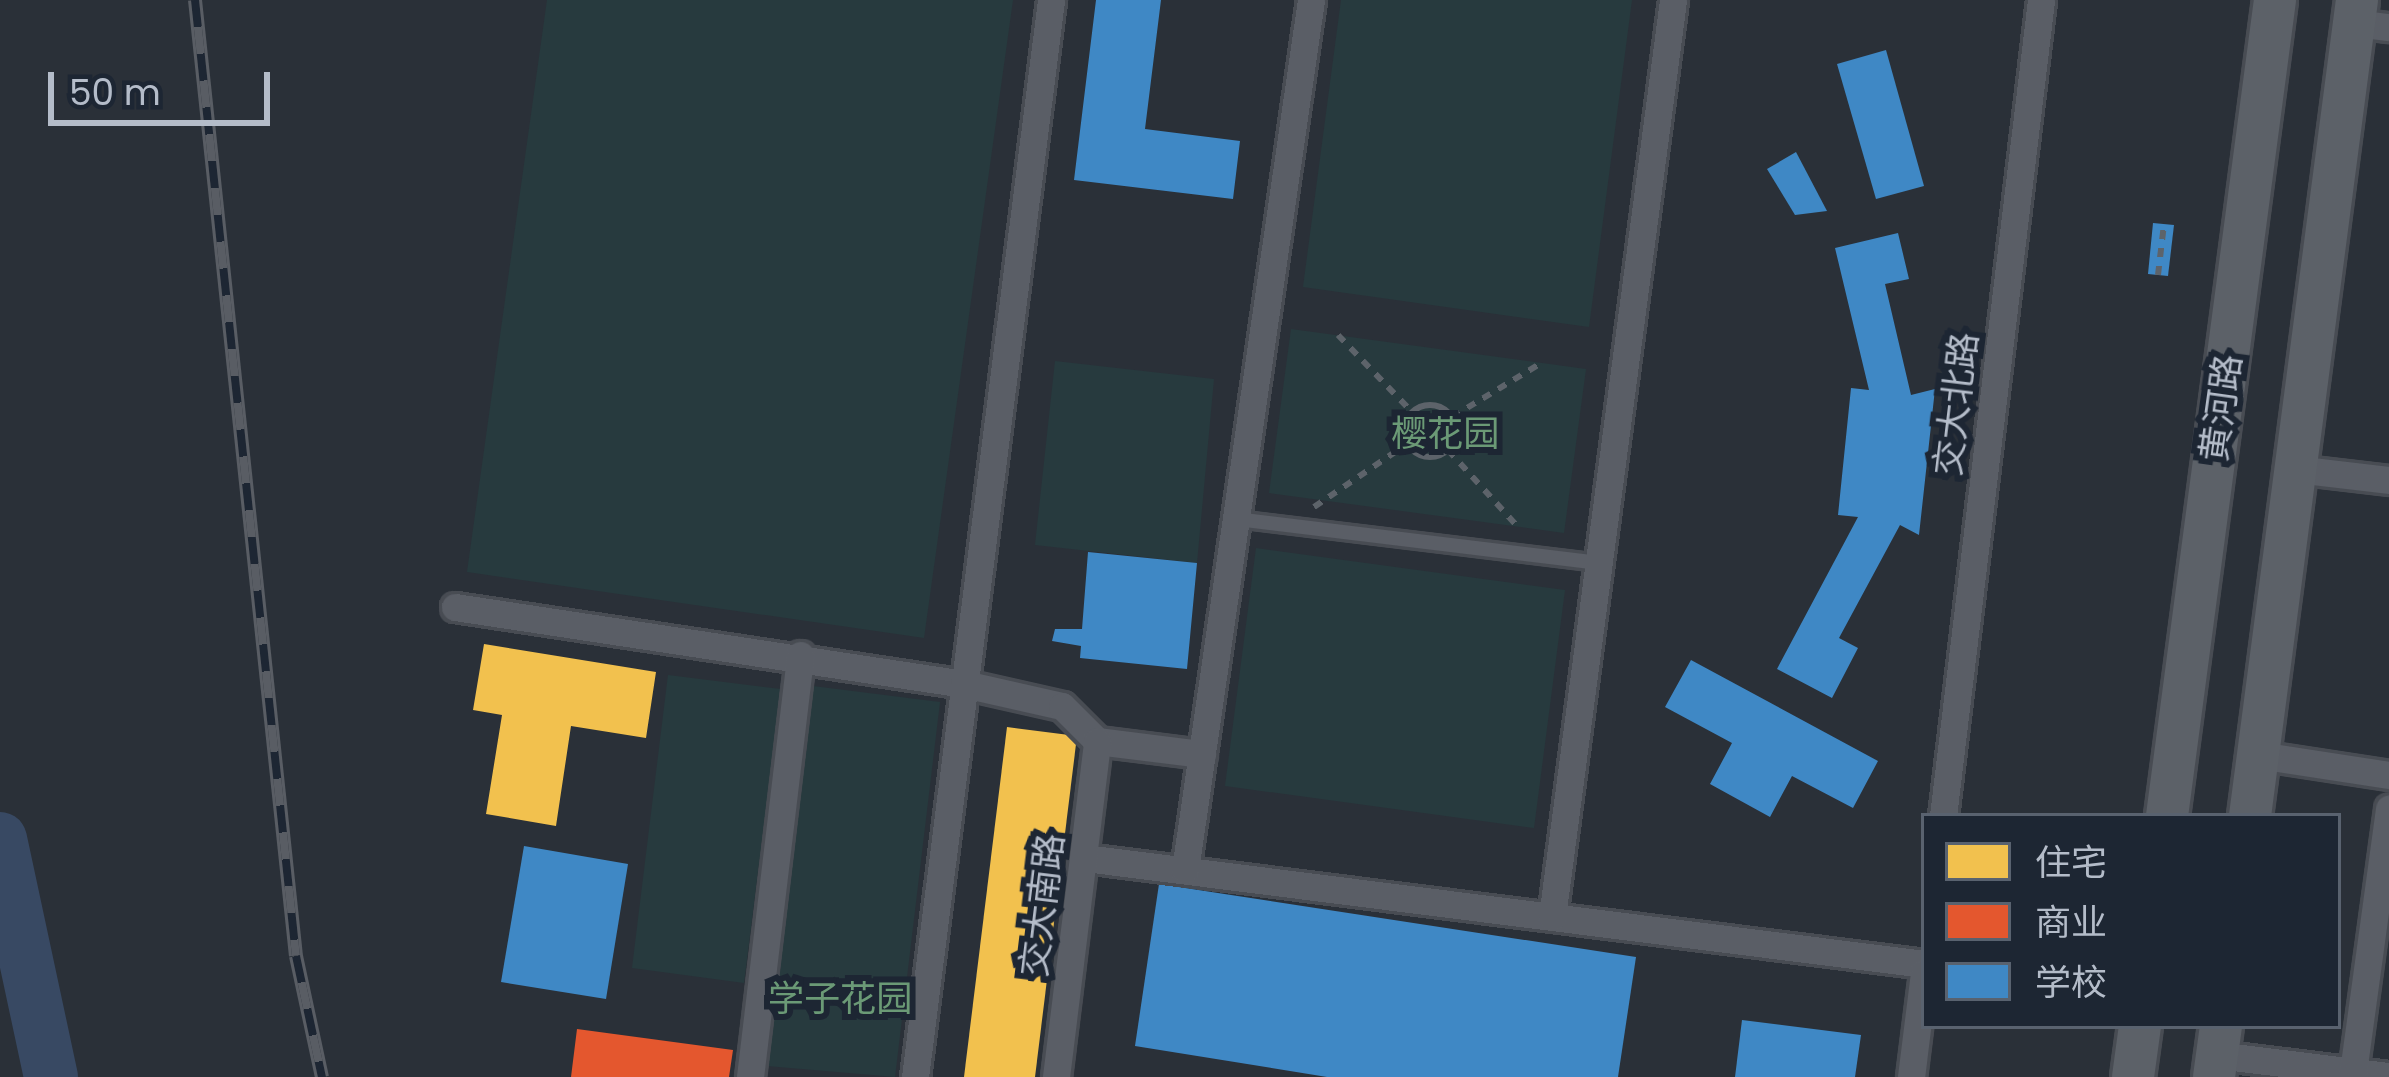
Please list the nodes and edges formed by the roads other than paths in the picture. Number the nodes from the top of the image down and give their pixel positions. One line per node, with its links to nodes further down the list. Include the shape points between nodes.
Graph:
1 (1051, 0): 13 (street)
2 (1311, 0): 9 (street)
3 (1672, 0): 10 (street)
4 (2042, 0): 19 (street, 交大北路)
5 (2275, 0): 20 (main road, 黄河路)
6 (2367, 16): 7 (main road)
7 (2295, 469): 8 (street); 16 (main road)
8 (2389, 480)
9 (1236, 519): 10 (lane); 15 (street)
10 (1598, 563): 24 (street)
11 (455, 607): 12 (street)
12 (800, 655): 13 (street); 31 (street)
13 (964, 684): 14 (street, via 1062,706); 32 (street)
14 (1097, 741): 15 (street); 22 (street, 交大南路)
15 (1202, 754): 23 (street)
16 (2258, 755): 17 (street); 21 (main road)
17 (2389, 775)
18 (2389, 808): 29 (street)
19 (1943, 813)
20 (2167, 813)
21 (2250, 813)
22 (1085, 858): 23 (street); 33 (street, 交大南路)
23 (1185, 870): 24 (street)
24 (1552, 917): 25 (street)
25 (1921, 969)
26 (1921, 994): 34 (street)
27 (2140, 1029): 35 (main road)
28 (2218, 1053): 29 (street)
29 (2353, 1072): 30 (street)
30 (2389, 1076)
31 (750, 1077)
32 (915, 1077)
33 (1056, 1077)
34 (1911, 1077)
35 (2133, 1077)

